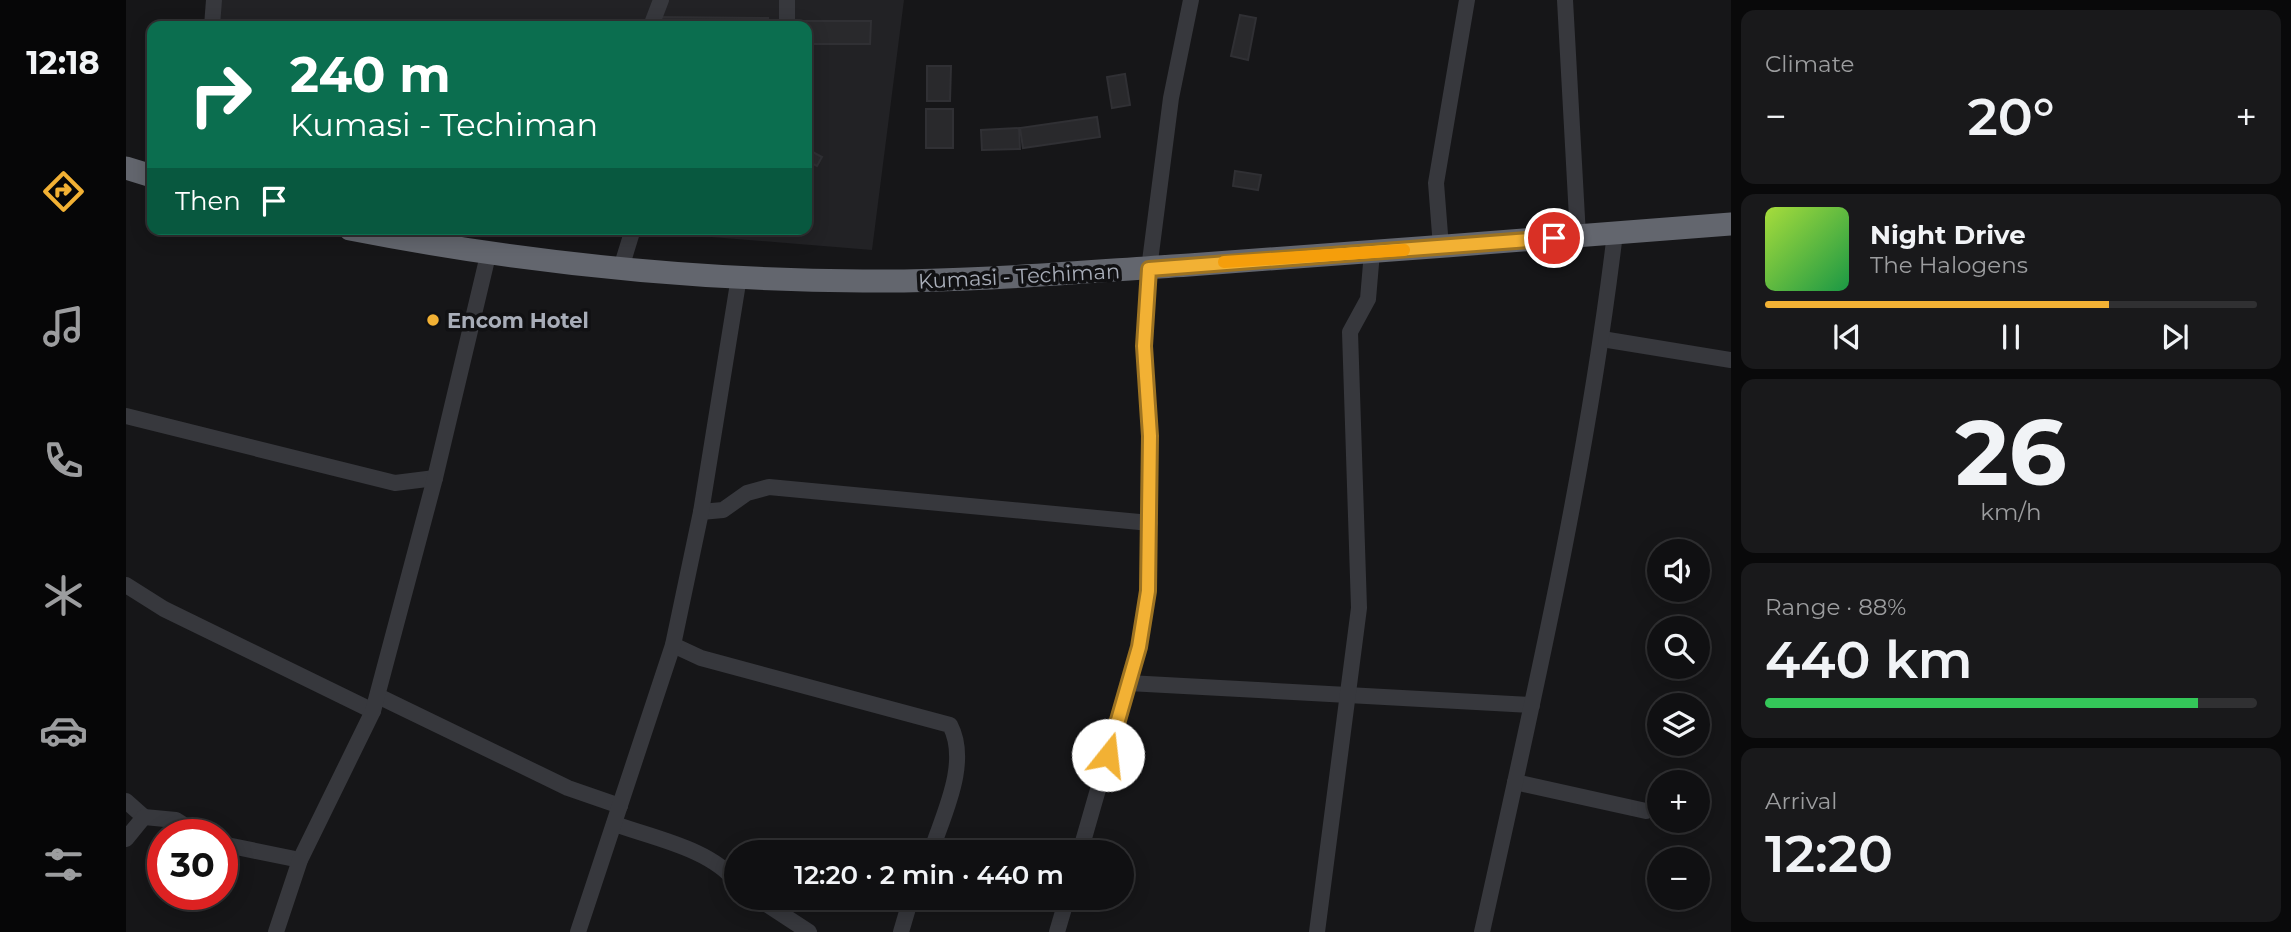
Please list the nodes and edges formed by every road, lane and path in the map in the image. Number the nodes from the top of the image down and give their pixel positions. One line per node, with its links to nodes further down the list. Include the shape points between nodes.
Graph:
1 (214, 0): 7 (street)
2 (660, 0): 8 (street)
3 (786, 0): 9 (street)
4 (1191, 0): 21 (street, via 1171,98)
5 (1467, 0): 17 (street, via 1436,183)
6 (1565, 0): 16 (street)
7 (212, 21)
8 (653, 21)
9 (787, 21)
10 (126, 168): 11 (highway)
11 (147, 174)
12 (1731, 224): 13 (highway, Kumasi - Techiman)
13 (1615, 233): 16 (highway, Kumasi - Techiman); 23 (street)
14 (388, 235): 18 (highway, Kumasi - Techiman)
15 (631, 235): 20 (street)
16 (1578, 236): 17 (highway, Kumasi - Techiman)
17 (1441, 247): 19 (highway, Kumasi - Techiman)
18 (489, 251): 20 (highway, Kumasi - Techiman); 26 (street)
19 (1372, 252): 21 (highway, Kumasi - Techiman); 32 (street, via 1368,299 1350,332 1359,608)
20 (621, 268): 22 (highway, Kumasi - Techiman)
21 (1149, 269): 22 (highway, Kumasi - Techiman, via 993,280); 28 (street, via 1144,346)
22 (739, 277): 27 (street)
23 (1602, 339): 24 (street); 34 (street)
24 (1731, 360)
25 (126, 416): 26 (street, via 395,484)
26 (435, 478): 33 (street)
27 (701, 512): 28 (street, via 723,510 747,493 769,487); 30 (street)
28 (1150, 523): 31 (street, via 1148,591)
29 (126, 585): 33 (street, via 164,609)
30 (673, 645): 37 (street); 43 (street, via 701,658 950,725 956,736 957,760)
31 (1128, 683): 32 (street); 44 (street)
32 (1348, 695): 34 (street); 56 (street)
33 (375, 703): 37 (street, via 568,788); 46 (street)
34 (1532, 705): 35 (street)
35 (1515, 782): 38 (street); 57 (street)
36 (126, 801): 39 (street)
37 (620, 806): 41 (street)
38 (1646, 811)
39 (144, 817): 40 (street); 42 (street)
40 (165, 819)
41 (615, 824): 47 (street); 52 (street)
42 (126, 839)
43 (934, 840)
44 (1083, 840)
45 (238, 848): 46 (street)
46 (300, 860): 51 (street)
47 (724, 869)
48 (775, 910): 53 (street)
49 (907, 910): 54 (street)
50 (1064, 910): 55 (street)
51 (276, 932)
52 (579, 932)
53 (808, 932)
54 (901, 932)
55 (1058, 932)
56 (1317, 932)
57 (1482, 932)

